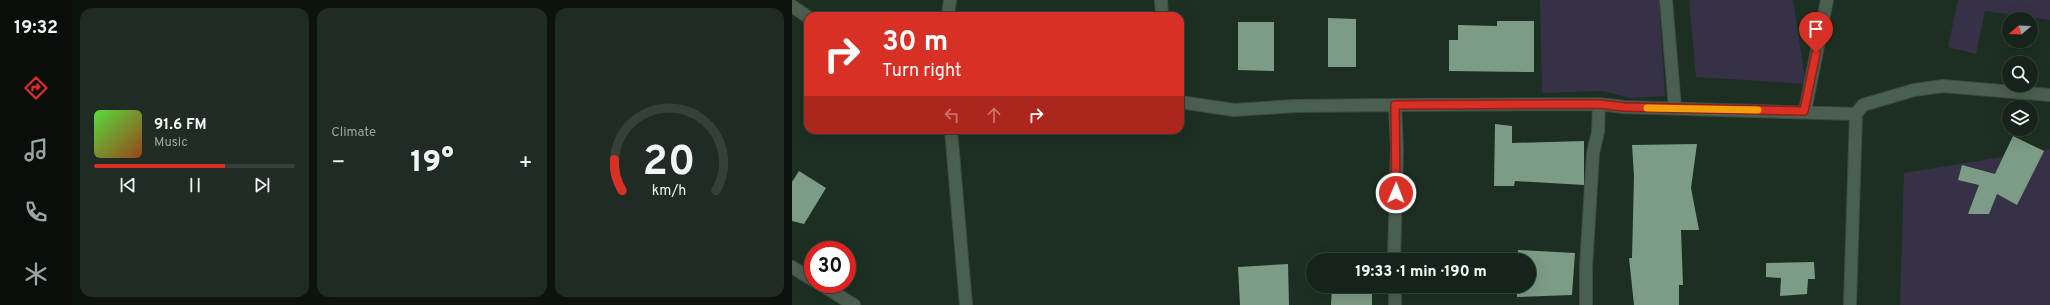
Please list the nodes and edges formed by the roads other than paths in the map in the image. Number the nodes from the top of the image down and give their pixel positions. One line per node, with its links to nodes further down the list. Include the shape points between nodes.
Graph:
1 (950, 0): 6 (street)
2 (1161, 0): 7 (street)
3 (1666, 0): 13 (street)
4 (1827, 0): 14 (street)
5 (792, 6): 8 (street)
6 (948, 12)
7 (1162, 12)
8 (804, 14)
9 (2050, 96): 15 (street, via 1943,86 1914,90 1863,105)
10 (1184, 103): 12 (street, via 1234,110 1295,106)
11 (1599, 104): 12 (street); 13 (street); 25 (street, via 1598,132 1593,153)
12 (1395, 105): 17 (street, via 1397,150)
13 (1675, 108): 14 (street)
14 (1804, 111): 15 (street)
15 (1856, 114): 26 (street)
16 (951, 134): 23 (street)
17 (1394, 253)
18 (792, 267): 19 (street)
19 (804, 274)
20 (835, 293): 22 (street)
21 (1395, 293): 24 (street)
22 (854, 305)
23 (966, 305)
24 (1395, 305)
25 (1586, 305)
26 (1850, 305)

